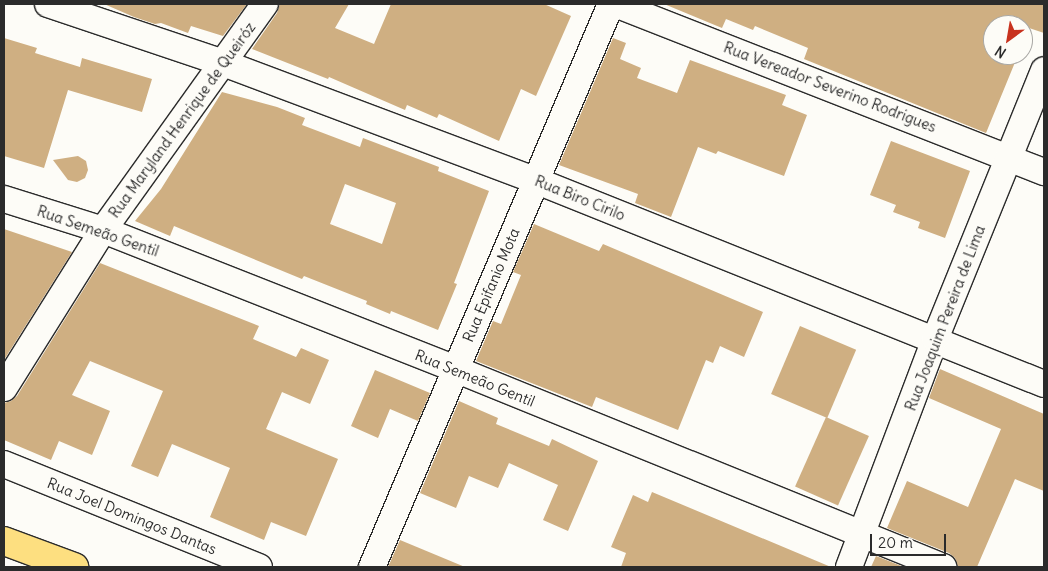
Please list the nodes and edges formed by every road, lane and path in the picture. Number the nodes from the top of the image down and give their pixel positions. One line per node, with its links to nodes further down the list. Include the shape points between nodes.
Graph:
1 (48, 4): 5 (street, Rua Biro Cirilo)
2 (265, 4): 5 (street, Rua Maryland Henrique de Queiróz)
3 (611, 4): 9 (street, Rua Epifanio Mota)
4 (615, 4): 7 (street, Rua Vereador Severino Rodrigues)
5 (223, 63): 9 (street, Rua Biro Cirilo); 11 (street, Rua Maryland Henrique de Queiróz)
6 (1044, 70): 7 (street, Rua Joaquim Pereira de Lima)
7 (1008, 157): 8 (street, Rua Vereador Severino Rodrigues); 12 (street, Rua Joaquim Pereira de Lima)
8 (1044, 172)
9 (537, 181): 12 (street, Rua Biro Cirilo); 13 (street, Rua Epifanio Mota)
10 (4, 199): 11 (street, Rua Semeão Gentil)
11 (103, 230): 13 (street, Rua Semeão Gentil); 15 (street, Rua Maryland Henrique de Queiróz)
12 (935, 340): 14 (street); 17 (street, Rua Joaquim Pereira de Lima)
13 (455, 369): 17 (street, Rua Semeão Gentil); 21 (street, Rua Epifanio Mota)
14 (1044, 384)
15 (4, 388)
16 (4, 464): 20 (street, Rua Joel Domingos Dantas)
17 (862, 534): 22 (street, Rua Joaquim Pereira de Lima); 23 (street, Rua Semeão Gentil)
18 (4, 541): 19 (main road)
19 (74, 567)
20 (259, 567)
21 (372, 567)
22 (849, 567)
23 (943, 567)

